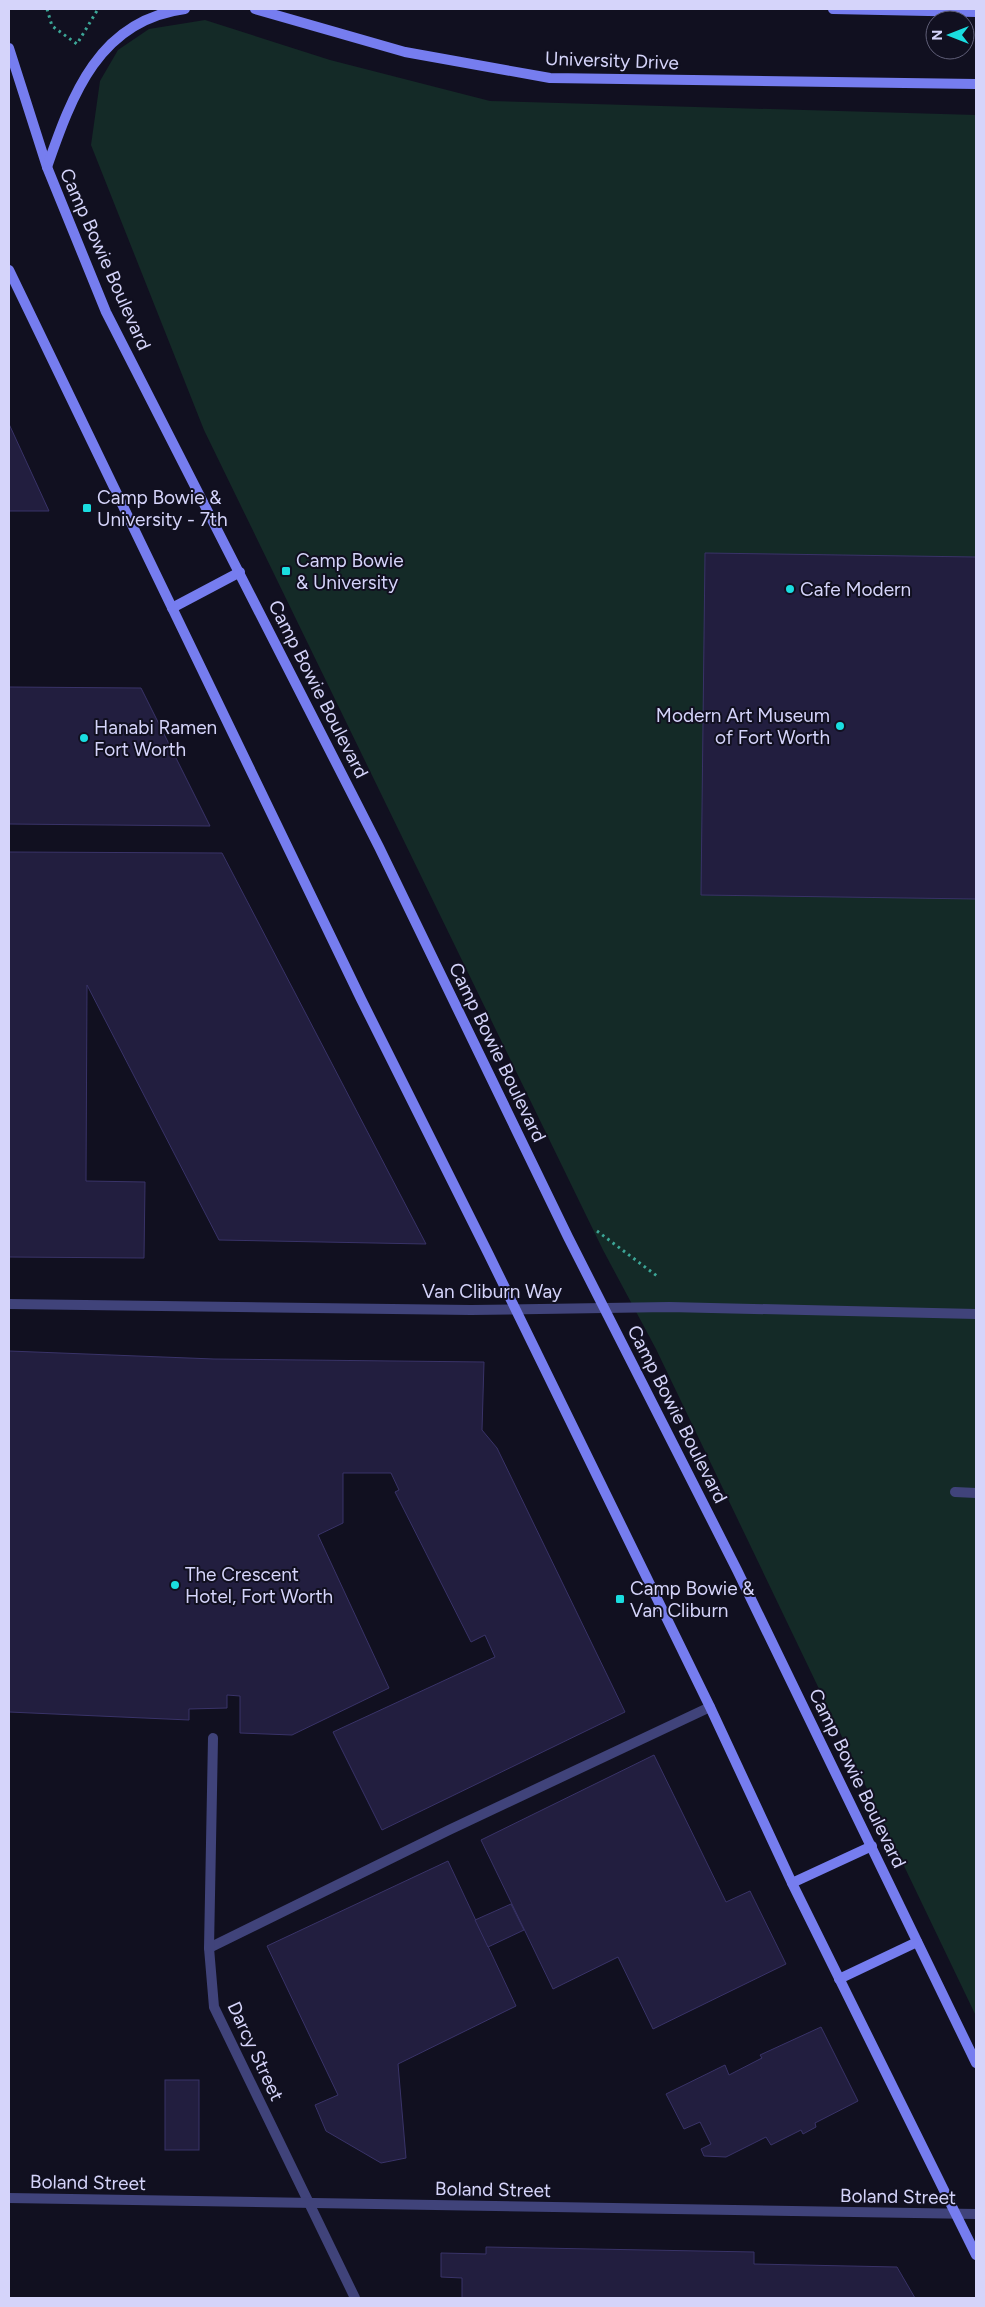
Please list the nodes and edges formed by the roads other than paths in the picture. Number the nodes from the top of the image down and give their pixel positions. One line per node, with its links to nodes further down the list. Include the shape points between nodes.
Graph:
1 (185, 9): 7 (main road, via 163,12 124,31 103,50 87,72 65,114)
2 (255, 9): 6 (main road, University Drive, via 405,52 550,78)
3 (833, 9): 4 (main road)
4 (976, 12)
5 (9, 48): 7 (main road, Camp Bowie Boulevard)
6 (976, 84)
7 (46, 167): 9 (main road, Camp Bowie Boulevard, via 106,312)
8 (9, 270): 10 (main road)
9 (240, 572): 10 (main road); 12 (main road, Camp Bowie Boulevard)
10 (172, 608): 13 (main road, via 360,999)
11 (9, 1304): 13 (street, Van Cliburn Way)
12 (604, 1307): 13 (street, Van Cliburn Way); 14 (street, Van Cliburn Way); 19 (main road, Camp Bowie Boulevard)
13 (515, 1310): 17 (main road)
14 (976, 1314)
15 (955, 1492): 16 (street)
16 (976, 1492)
17 (710, 1707): 20 (main road); 22 (street)
18 (213, 1738): 22 (street, Darcy Street)
19 (872, 1846): 20 (main road); 21 (main road, Camp Bowie Boulevard)
20 (792, 1883): 23 (main road)
21 (917, 1942): 23 (main road); 24 (main road, Camp Bowie Boulevard)
22 (209, 1948): 26 (street, Darcy Street, via 214,2007)
23 (839, 1979): 28 (main road)
24 (976, 2063)
25 (9, 2198): 26 (street, Boland Street)
26 (310, 2204): 28 (street, Boland Street); 30 (street, Darcy Street)
27 (976, 2214): 28 (street, Boland Street)
28 (957, 2215): 29 (main road)
29 (976, 2255)
30 (355, 2298)

